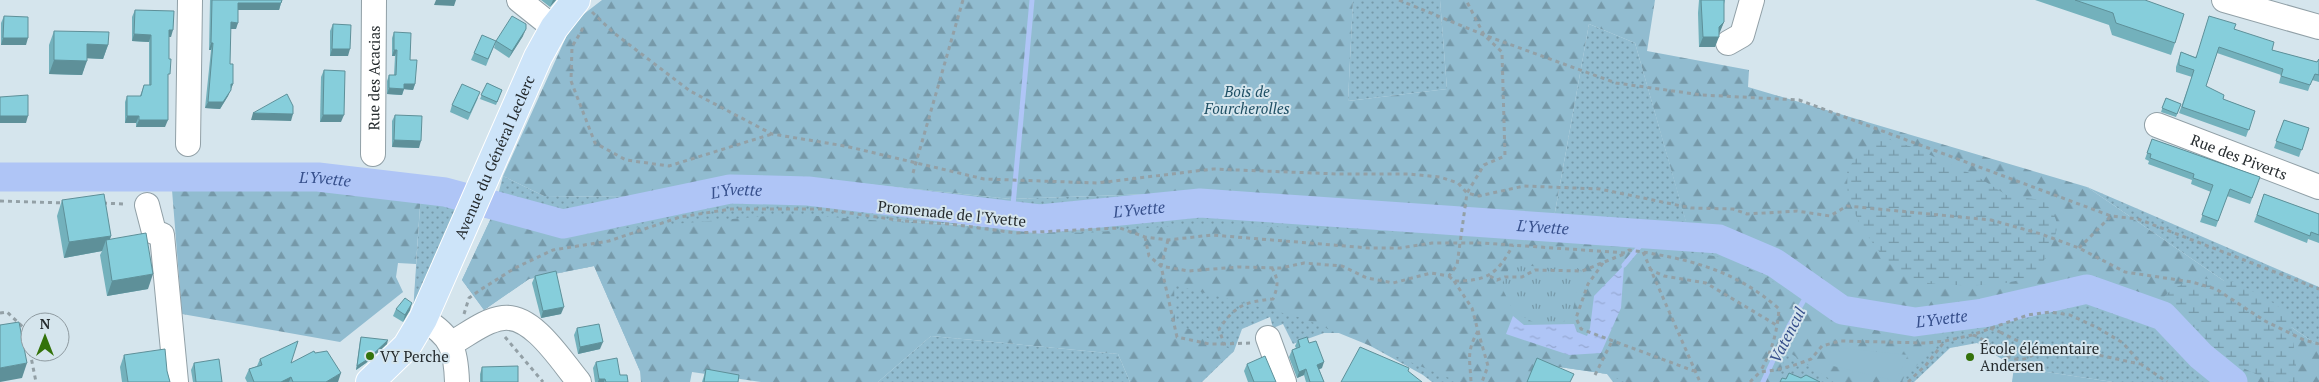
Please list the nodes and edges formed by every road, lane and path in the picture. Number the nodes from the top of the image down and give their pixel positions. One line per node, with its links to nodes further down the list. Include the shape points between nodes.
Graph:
1 (190, 0): 16 (street)
2 (374, 0): 17 (street, Rue des Acacias)
3 (519, 0): 11 (street)
4 (576, 0): 11 (main road, Avenue du Général Leclerc)
5 (963, 0): 18 (path)
6 (1399, 0): 12 (path)
7 (1466, 0): 12 (path)
8 (1752, 0): 13 (street, via 1742,35)
9 (2224, 0): 10 (street)
10 (2319, 27)
11 (554, 28): 44 (main road, Avenue du Général Leclerc)
12 (1484, 35): 21 (path, via 1502,52 1505,156 1484,166); 26 (path, via 1616,83 1702,94 1799,100)
13 (1728, 43)
14 (2157, 126): 20 (street, Rue des Piverts)
15 (772, 134): 15 (path, via 690,91 614,33 592,12 572,46 571,82 595,142 626,160 669,166); 18 (path, via 845,146)
16 (188, 144)
17 (373, 154)
18 (916, 163): 19 (path); 21 (path, via 984,179 1097,183 1214,169 1408,174 1458,182)
19 (913, 173)
20 (2319, 187)
21 (1467, 193): 29 (path); 31 (path, via 1479,196 1524,186 1600,189 1692,208 1734,209 1747,214 1796,211 1830,216 1847,206 1991,220)
22 (0, 202): 23 (path)
23 (67, 203)
24 (96, 203): 25 (path)
25 (135, 204): 64 (street, via 154,232 162,235)
26 (2111, 216): 31 (path); 41 (path, via 2138,219)
27 (1145, 237): 28 (path, Promenade de l'Yvette); 35 (path, via 1149,256); 43 (path, Promenade de l'Yvette, via 1120,228 1016,233 823,209 731,209 680,217 609,241 553,250 515,268 469,298)
28 (1168, 240): 29 (path, Promenade de l'Yvette, via 1212,235 1369,248); 35 (path)
29 (1460, 243): 30 (path, Promenade de l'Yvette); 38 (path, via 1457,265)
30 (1513, 246): 32 (path, Promenade de l'Yvette); 39 (path, via 1502,265)
31 (2079, 248): 56 (path, via 2125,272 2216,289 2265,321)
32 (1628, 252): 33 (path, Promenade de l'Yvette); 34 (path)
33 (1642, 252): 37 (path); 47 (path, Promenade de l'Yvette, via 1709,266 1748,286 1778,309)
34 (1602, 263): 39 (path, via 1582,271 1535,270 1522,277 1497,280); 52 (path, via 1588,284 1576,318 1581,329)
35 (1161, 266): 36 (path, via 1188,271); 55 (path, via 1177,337)
36 (1272, 268): 38 (path, via 1304,263 1342,266 1367,278 1393,283 1431,273); 55 (path, via 1278,277 1273,299 1252,301 1232,311 1220,329)
37 (1649, 269): 47 (path, via 1664,276 1706,283); 60 (path)
38 (1449, 276): 40 (path)
39 (1490, 276): 40 (path, via 1476,281)
40 (1454, 281): 49 (path, via 1472,308)
41 (2319, 289)
42 (0, 313): 45 (path, via 7,312)
43 (464, 314)
44 (423, 319): 54 (street, via 439,328); 65 (main road, Avenue du Général Leclerc, via 407,346)
45 (20, 324)
46 (487, 324): 54 (street); 67 (path, via 499,331); 68 (street, via 503,318 515,318 525,323 540,335)
47 (1778, 326): 61 (path, via 1770,354)
48 (1990, 328): 57 (path, bridge)
49 (1478, 331): 70 (path, via 1468,353); 71 (path, via 1488,366)
50 (1972, 335): 53 (path); 57 (path, via 1983,338 1997,351 2016,359 2030,359); 59 (path, via 2028,315 2050,312 2070,315 2123,343)
51 (1268, 338): 55 (path, via 1255,345 1246,342); 69 (street)
52 (1612, 341): 60 (path); 62 (path)
53 (1945, 341): 61 (path, via 1840,341 1822,346 1811,359); 74 (path)
54 (452, 343): 66 (street)
55 (1224, 344)
56 (2319, 344)
57 (2040, 352): 59 (path, via 2046,349 2089,354)
58 (32, 362): 63 (path)
59 (2142, 365): 75 (path)
60 (1694, 371): 72 (path)
61 (1760, 372): 73 (path)
62 (1595, 375)
63 (36, 382)
64 (176, 382)
65 (370, 382)
66 (457, 382)
67 (543, 382)
68 (579, 382)
69 (1284, 382)
70 (1471, 382)
71 (1482, 382)
72 (1700, 382)
73 (1750, 382)
74 (1908, 382)
75 (2167, 382)

